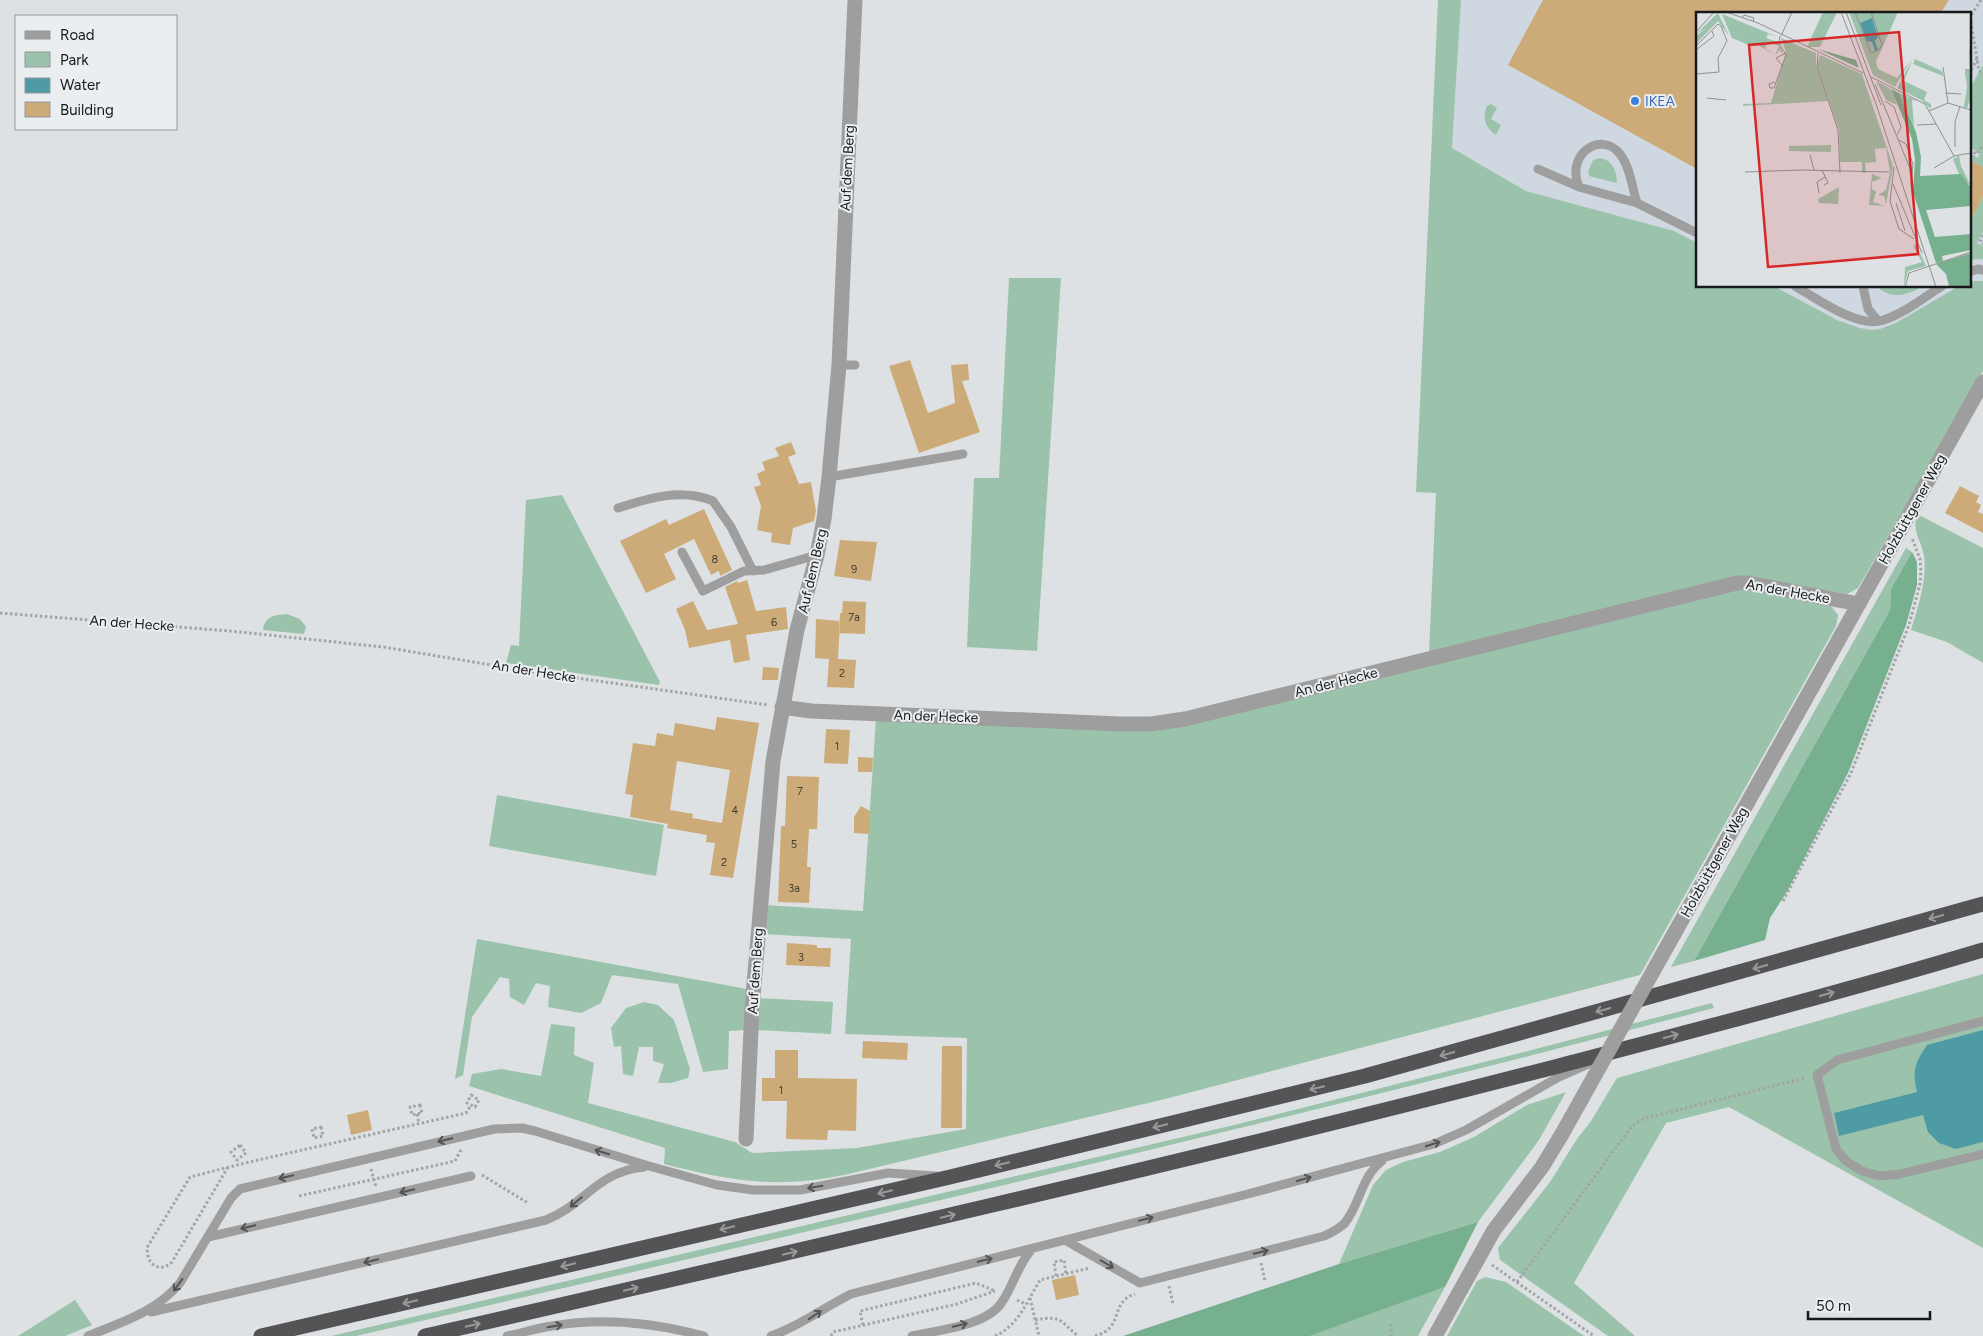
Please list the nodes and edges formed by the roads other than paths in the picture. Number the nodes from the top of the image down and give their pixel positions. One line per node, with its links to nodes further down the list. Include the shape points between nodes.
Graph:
1 (855, 0): 12 (street, Auf dem Berg)
2 (1538, 169): 3 (lane)
3 (1579, 187): 4 (lane); 4 (lane, via 1575,177 1581,154 1590,146 1610,147 1619,152 1625,162)
4 (1637, 203): 5 (lane)
5 (1696, 232)
6 (1983, 270): 7 (lane)
7 (1970, 272)
8 (1799, 288): 11 (lane, via 1854,318)
9 (1863, 288): 11 (lane, via 1868,309)
10 (1939, 288): 11 (lane)
11 (1878, 321)
12 (839, 365): 13 (lane); 16 (street, Auf dem Berg)
13 (855, 365)
14 (1983, 382): 21 (street, Holzbüttgener Weg)
15 (963, 454): 16 (lane)
16 (828, 476): 19 (street, Auf dem Berg)
17 (618, 508): 20 (lane, via 650,498 689,494 713,501)
18 (682, 552): 20 (lane, via 703,591 737,574)
19 (817, 555): 20 (lane); 22 (street, Auf dem Berg, via 797,630)
20 (753, 571)
21 (1858, 604): 22 (street, An der Hecke, via 1737,583 1163,723 810,711); 44 (street, Holzbüttgener Weg, bridge, via 1562,1134 1542,1167 1494,1230)
22 (782, 707): 27 (street, Auf dem Berg, via 762,873)
23 (1983, 904): 32 (highway, one-way to 32, via 1365,1076)
24 (1983, 950): 26 (highway, one-way to 24)
25 (1983, 1021): 28 (lane, via 1837,1060 1817,1075 1836,1149 1846,1161 1862,1171 1880,1176 1900,1174)
26 (1623, 1049): 29 (lane, one-way to 26, via 1450,1138 1557,1078); 39 (highway, one-way to 26, via 931,1220 1373,1114)
27 (746, 1139)
28 (1983, 1154)
29 (1386, 1158): 34 (lane, one-way to 29); 34 (lane, one-way to 29, via 1140,1283 1314,1239 1343,1225 1366,1178)
30 (649, 1166): 32 (lane, one-way to 30, via 888,1172 800,1190 753,1190 718,1186); 33 (lane, one-way to 33, via 535,1131 494,1129 249,1185 231,1198); 36 (lane, one-way to 36, via 615,1173 560,1215 546,1220)
31 (471, 1176): 33 (lane, one-way to 33)
32 (950, 1176): 38 (highway, one-way to 38)
33 (208, 1237): 36 (lane, one-way to 36, via 170,1295)
34 (1065, 1240): 35 (lane)
35 (1033, 1248): 42 (lane, one-way to 35, via 790,1329 850,1294); 43 (lane, one-way to 35, via 979,1320 996,1310 1019,1266)
36 (140, 1315): 37 (lane)
37 (88, 1336)
38 (260, 1336)
39 (425, 1336)
40 (507, 1336): 41 (lane, one-way to 41, via 552,1326 604,1322 655,1325)
41 (704, 1336)
42 (771, 1336)
43 (912, 1336)
44 (1435, 1336)

